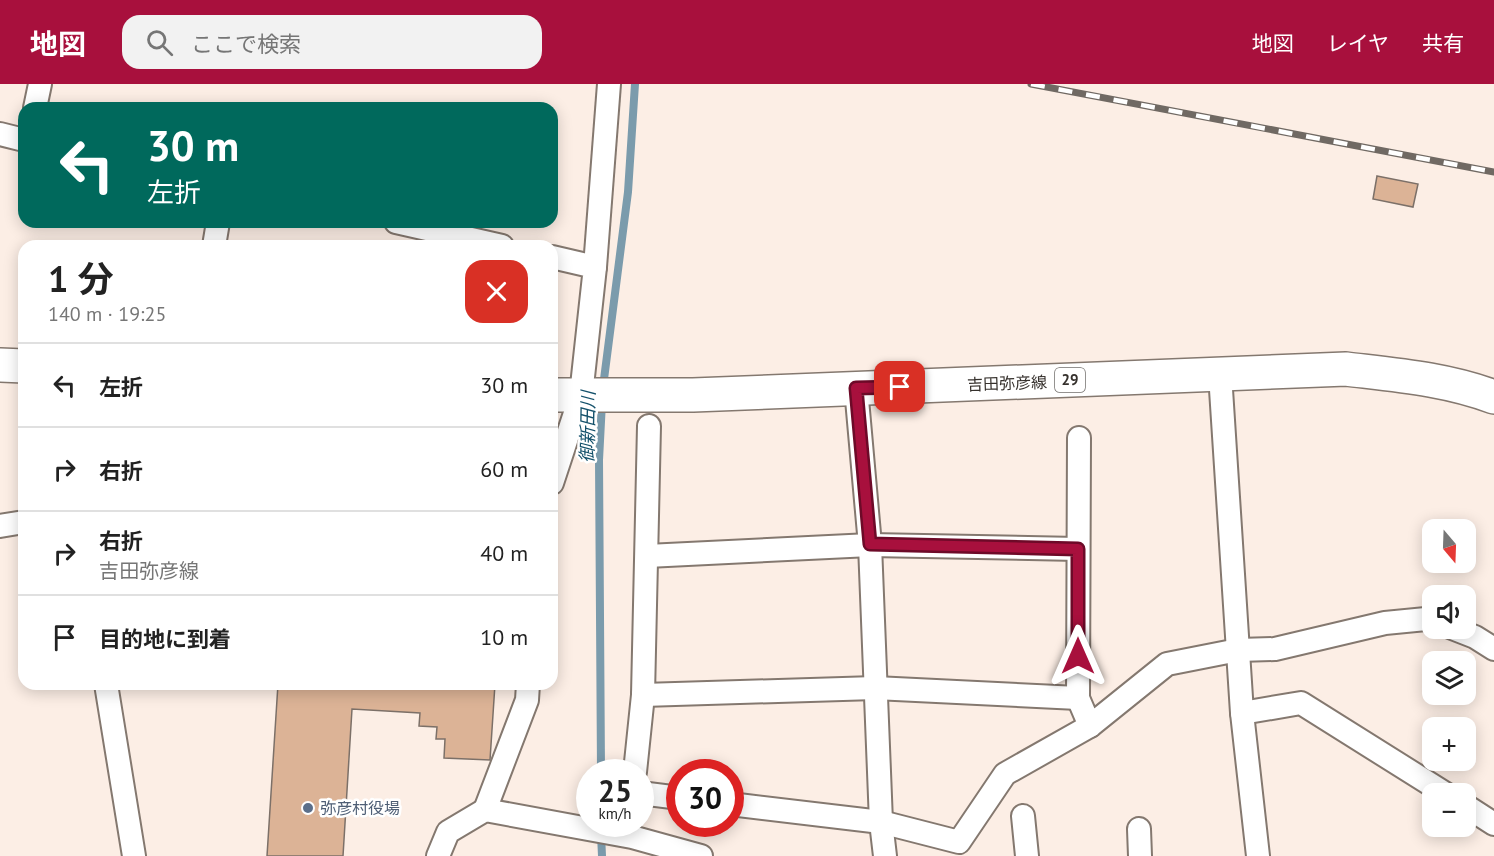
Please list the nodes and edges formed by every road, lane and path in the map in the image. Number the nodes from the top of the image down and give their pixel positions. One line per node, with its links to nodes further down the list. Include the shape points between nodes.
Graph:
1 (40, 84): 3 (street)
2 (609, 84): 9 (street)
3 (36, 102)
4 (0, 134): 5 (street)
5 (18, 138)
6 (422, 228): 7 (street)
7 (476, 240)
8 (558, 258): 9 (street)
9 (596, 267): 14 (street)
10 (0, 365): 11 (main road)
11 (18, 366)
12 (1220, 374): 13 (main road, 吉田弥彦線 / 29); 15 (main road, 吉田弥彦線 / 29, via 1346,369 1417,377); 26 (street)
13 (856, 388): 14 (main road, 吉田弥彦線 / 29); 21 (street)
14 (576, 395): 18 (street)
15 (1494, 397)
16 (649, 426): 23 (street)
17 (1079, 438): 22 (street)
18 (558, 461)
19 (18, 523): 20 (street)
20 (0, 526)
21 (870, 544): 22 (street); 23 (street); 28 (street)
22 (1078, 549): 32 (street)
23 (647, 556): 31 (street)
24 (1422, 619): 26 (street, via 1275,649)
25 (1476, 639): 27 (street)
26 (1238, 650): 33 (street); 34 (street, via 1167,664)
27 (1494, 650)
28 (875, 688): 31 (street); 32 (street); 41 (street)
29 (107, 690): 44 (street)
30 (528, 690): 38 (street)
31 (643, 695): 35 (street)
32 (1078, 698): 34 (street)
33 (1242, 713): 36 (street, via 1301,703); 50 (street)
34 (1090, 726): 41 (street, via 1005,774 959,842)
35 (636, 759)
36 (1428, 783)
37 (744, 806): 41 (street)
38 (485, 810): 45 (street, via 448,832); 46 (street, via 617,835)
39 (1476, 812): 42 (street)
40 (1023, 816): 48 (street)
41 (881, 822): 47 (street)
42 (1494, 824)
43 (1139, 829): 49 (street)
44 (134, 856)
45 (438, 856)
46 (701, 856)
47 (885, 856)
48 (1027, 856)
49 (1140, 856)
50 (1258, 856)

